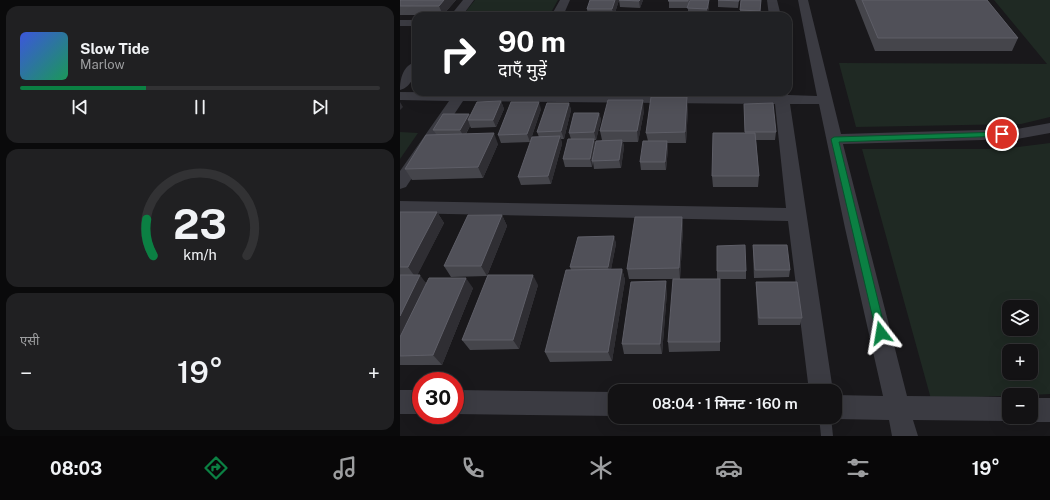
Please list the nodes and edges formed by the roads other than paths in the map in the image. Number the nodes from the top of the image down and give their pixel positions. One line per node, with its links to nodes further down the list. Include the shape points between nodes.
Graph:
1 (469, 0): 5 (street)
2 (564, 0): 6 (street)
3 (772, 0): 7 (street)
4 (803, 0): 15 (street)
5 (459, 12)
6 (559, 12)
7 (774, 12)
8 (400, 23): 9 (street)
9 (412, 23)
10 (412, 71): 11 (street)
11 (400, 86)
12 (400, 96): 14 (street)
13 (781, 96): 14 (street); 15 (street); 20 (street)
14 (459, 97): 18 (street)
15 (826, 100): 17 (street)
16 (1050, 128): 17 (street, via 1017,134)
17 (834, 139): 27 (street)
18 (400, 183)
19 (400, 207): 20 (street)
20 (796, 215): 21 (street)
21 (820, 384)
22 (400, 402): 23 (street)
23 (412, 402)
24 (464, 402): 25 (street)
25 (608, 404)
26 (842, 407): 27 (street)
27 (900, 408): 28 (street); 33 (street)
28 (1002, 409)
29 (1038, 410): 30 (street)
30 (1050, 410)
31 (826, 424): 32 (lane)
32 (827, 436)
33 (905, 436)

